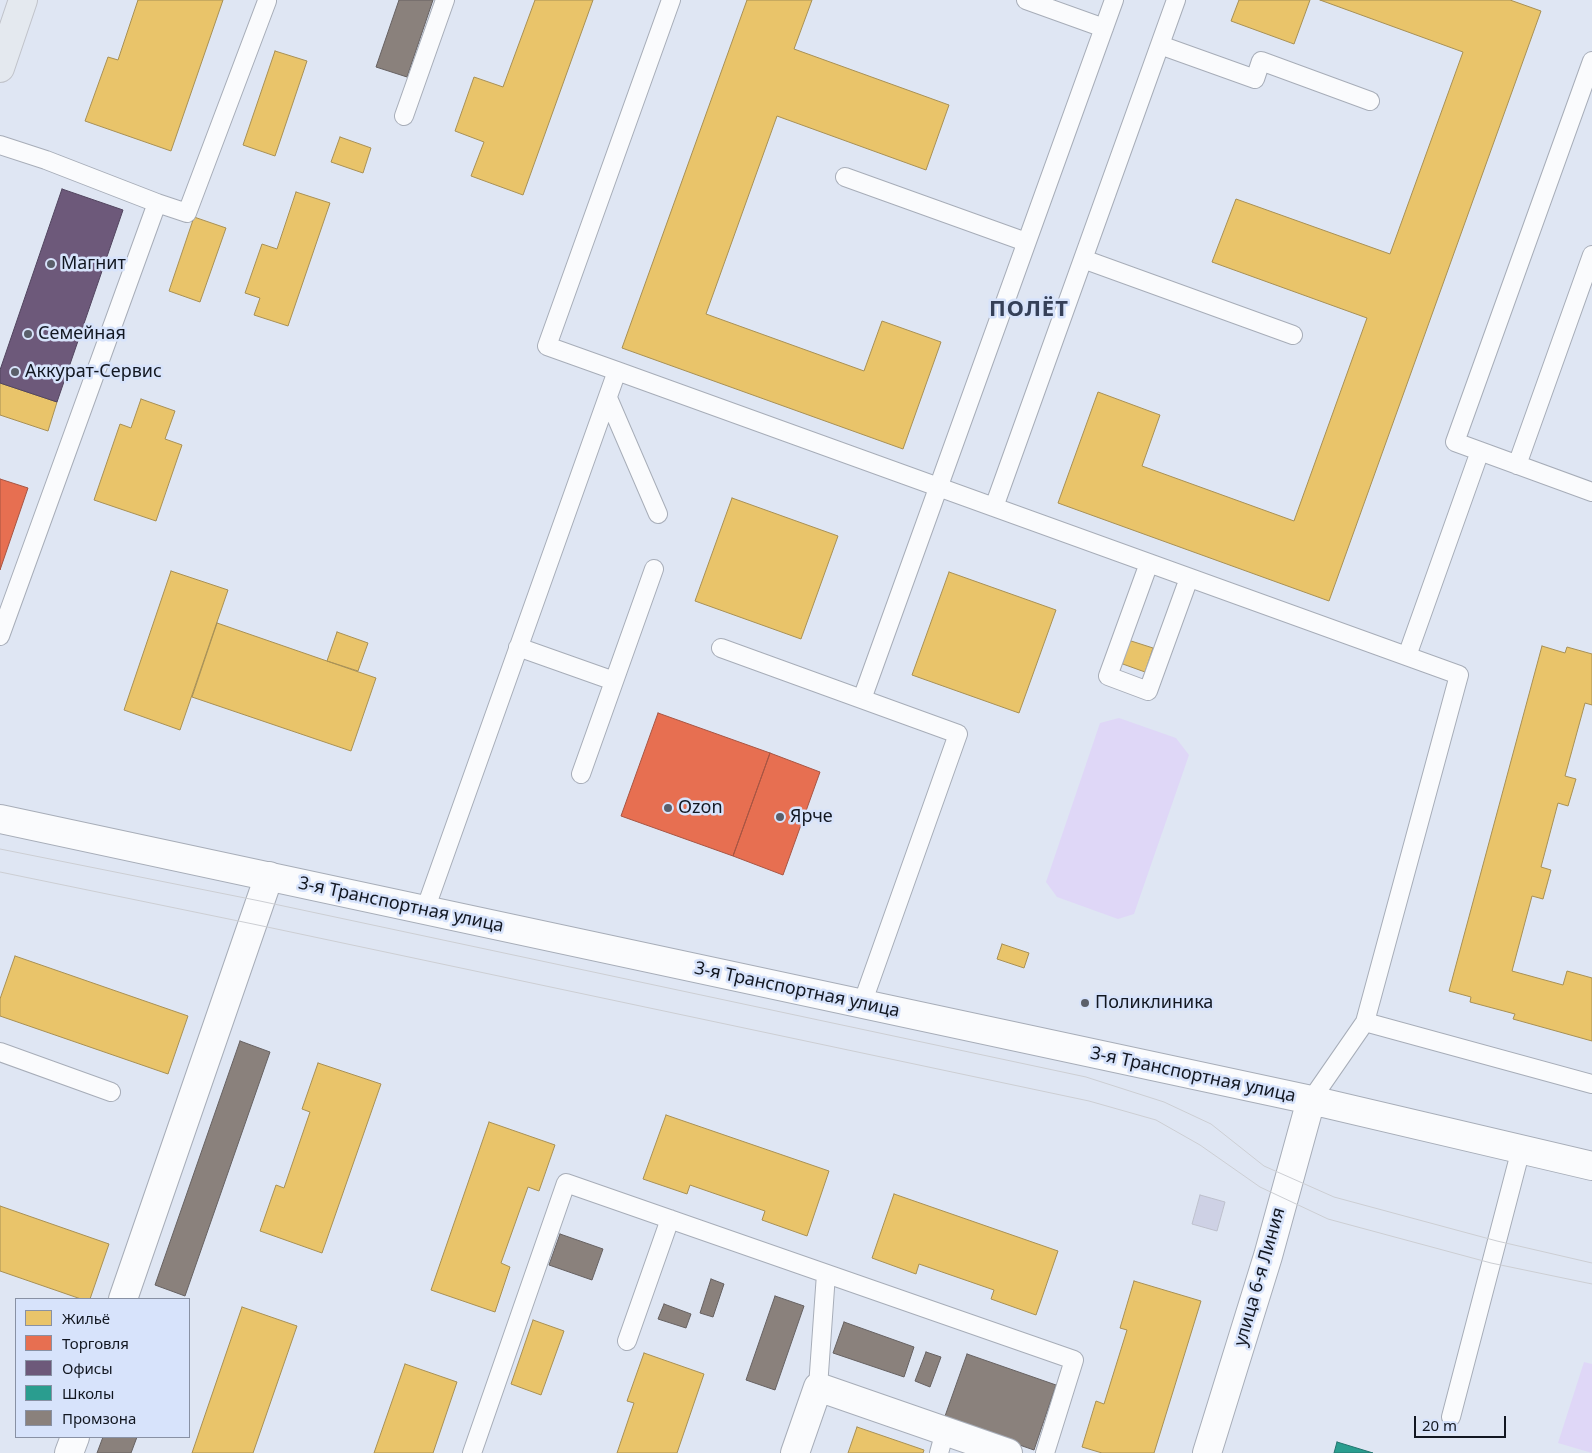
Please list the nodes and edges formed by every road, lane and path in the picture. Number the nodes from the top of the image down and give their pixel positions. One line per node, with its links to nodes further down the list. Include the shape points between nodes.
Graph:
1 (24, 0): 11 (main road)
2 (445, 0): 13 (lane)
3 (671, 0): 21 (lane, via 547,346)
4 (1026, 0): 8 (lane)
5 (1114, 0): 8 (lane)
6 (1176, 0): 9 (lane)
7 (266, 1): 16 (lane, via 187,213)
8 (1104, 28): 17 (lane)
9 (1160, 45): 12 (lane, via 1255,79 1261,61); 19 (lane)
10 (1592, 61): 23 (lane, via 1455,442)
11 (0, 68)
12 (1370, 101)
13 (404, 116)
14 (0, 145): 16 (lane)
15 (844, 177): 17 (lane)
16 (157, 203): 32 (lane)
17 (1026, 242): 25 (lane)
18 (1592, 255): 24 (lane)
19 (1082, 259): 20 (lane); 27 (lane)
20 (1293, 335)
21 (617, 371): 22 (lane); 25 (lane)
22 (608, 398): 28 (lane); 33 (lane)
23 (1480, 451): 24 (lane); 35 (lane)
24 (1517, 465): 26 (lane)
25 (938, 487): 27 (lane); 37 (lane)
26 (1592, 492)
27 (994, 507): 29 (lane)
28 (658, 514)
29 (1149, 563): 31 (lane); 31 (lane, via 1108,676 1148,691)
30 (654, 569): 36 (lane)
31 (1189, 578): 35 (lane)
32 (0, 636)
33 (518, 647): 36 (lane); 41 (lane)
34 (721, 648): 37 (lane)
35 (1407, 656): 43 (lane, via 1459,675)
36 (614, 682): 38 (lane)
37 (862, 699): 42 (lane, via 958,734)
38 (581, 774)
39 (0, 819): 40 (main road, 3-я Транспортная улица)
40 (269, 876): 41 (main road, 3-я Транспортная улица); 52 (main road)
41 (425, 910): 42 (main road, 3-я Транспортная улица)
42 (862, 1004): 47 (main road, 3-я Транспортная улица)
43 (1365, 1022): 45 (lane); 47 (lane)
44 (0, 1052): 46 (lane)
45 (1592, 1084)
46 (111, 1092)
47 (1311, 1100): 48 (main road, 3-я Транспортная улица); 63 (main road, улица 6-я Линия, via 1268,1256)
48 (1521, 1149): 49 (main road, 3-я Транспортная улица); 55 (lane)
49 (1592, 1166)
50 (670, 1219): 51 (lane); 53 (lane); 59 (lane, via 566,1184)
51 (826, 1274): 54 (lane); 62 (lane, via 1074,1360)
52 (122, 1298)
53 (627, 1341)
54 (818, 1387): 57 (main road); 60 (main road)
55 (1451, 1417)
56 (75, 1438): 58 (main road)
57 (942, 1442): 61 (main road)
58 (69, 1453)
59 (472, 1453)
60 (795, 1453)
61 (1008, 1453)
62 (1045, 1453)
63 (1207, 1453)

